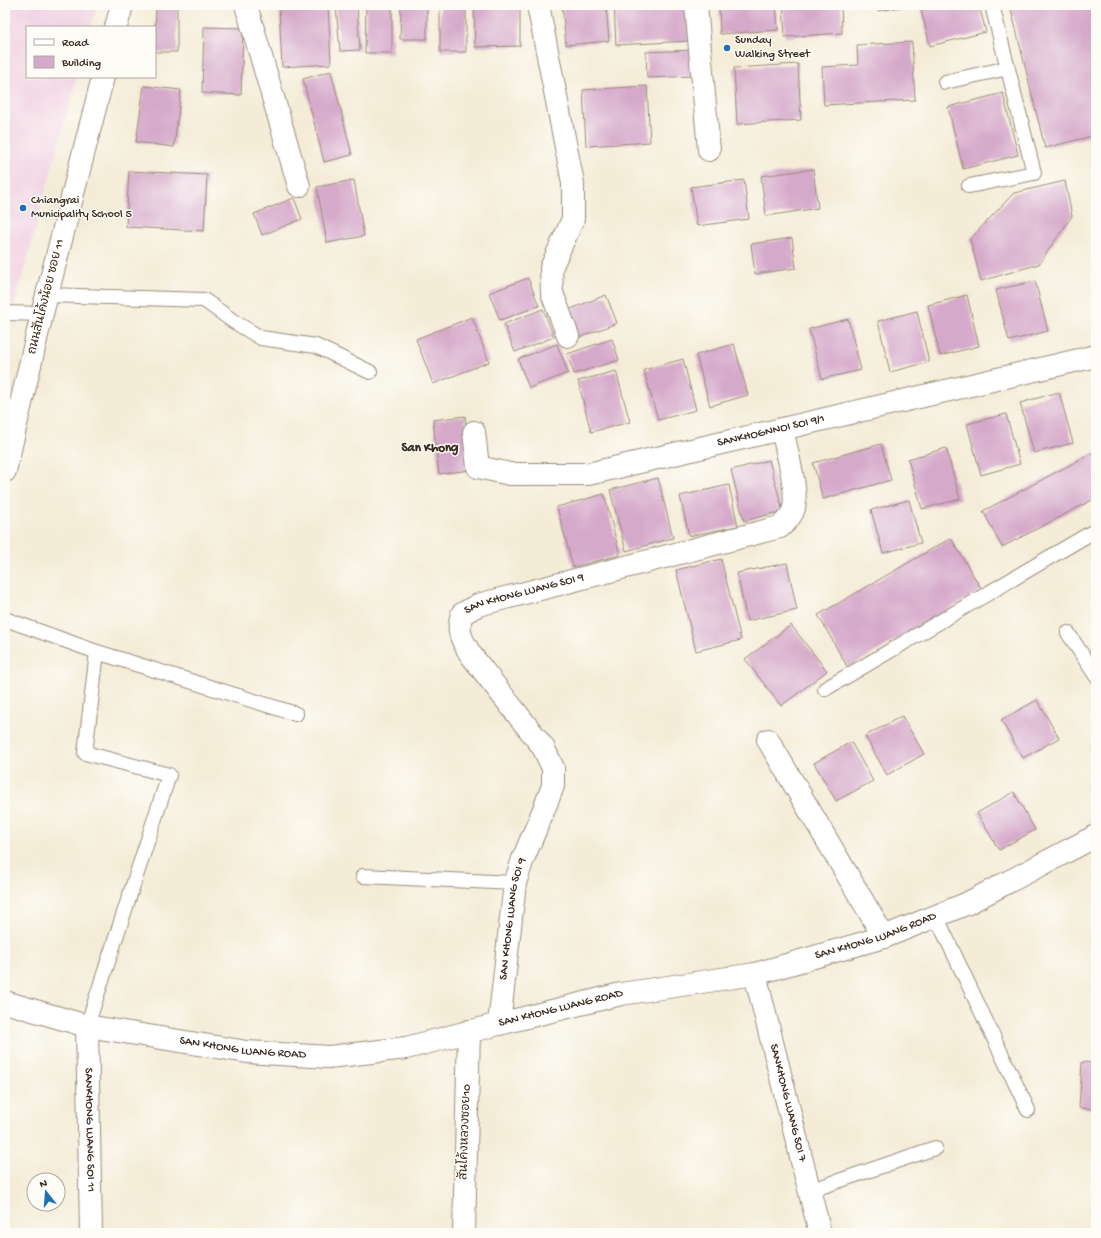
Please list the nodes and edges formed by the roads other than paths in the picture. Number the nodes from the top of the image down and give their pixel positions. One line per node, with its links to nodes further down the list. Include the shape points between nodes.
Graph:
1 (122, 5): 6 (street)
2 (246, 5): 11 (street)
3 (538, 5): 15 (street, via 573,183 573,219 551,268 552,293)
4 (696, 5): 10 (street)
5 (992, 5): 7 (lane)
6 (116, 26)
7 (1008, 68): 9 (lane); 12 (lane, via 1034,174)
8 (103, 78): 13 (street, ถนนสันโค้งน้อย ซอย 11)
9 (945, 82)
10 (709, 150)
11 (299, 186)
12 (969, 186)
13 (44, 304): 14 (lane); 17 (lane, via 204,300 261,338 316,346); 20 (street, ถนนสันโค้งน้อย ซอย 11)
14 (5, 313)
15 (568, 336)
16 (1096, 356): 18 (street, SANKHOGNNOI SOI 9/1)
17 (370, 372)
18 (782, 429): 19 (street, SANKHOGNNOI SOI 9/1, via 588,474 510,474 478,467); 31 (street, SAN KHONG LUANG SOI 9, via 795,493 794,509 780,527 478,605 462,614 459,625 462,639 543,746 553,768 553,786)
19 (474, 432)
20 (5, 471)
21 (1096, 530): 26 (lane)
22 (5, 619): 24 (lane)
23 (1068, 633): 25 (lane)
24 (97, 652): 27 (lane); 37 (lane, via 85,753 169,774)
25 (1096, 676)
26 (825, 689)
27 (296, 714)
28 (768, 740): 33 (street)
29 (1096, 836): 32 (street, SAN KHONG LUANG ROAD, via 966,904)
30 (363, 876): 31 (lane)
31 (515, 883): 36 (street, SAN KHONG LUANG SOI 9)
32 (936, 916): 33 (street, SAN KHONG LUANG ROAD); 39 (lane)
33 (884, 937): 34 (street, SAN KHONG LUANG ROAD)
34 (755, 974): 36 (street, SAN KHONG LUANG ROAD, via 621,994); 41 (street, SANKHONG LUANG SOI 7)
35 (5, 1002): 37 (street, SAN KHONG LUANG ROAD)
36 (499, 1024): 38 (street, SAN KHONG LUANG ROAD)
37 (87, 1026): 38 (street, SAN KHONG LUANG ROAD, via 247,1052 329,1057 406,1048); 42 (street, SANKHONG LUANG SOI 11)
38 (469, 1032): 43 (street, สันโค้งหลวงซอย10)
39 (1028, 1110)
40 (935, 1148): 41 (lane)
41 (809, 1191): 44 (street, SANKHONG LUANG SOI 7)
42 (92, 1233)
43 (464, 1233)
44 (820, 1233)

